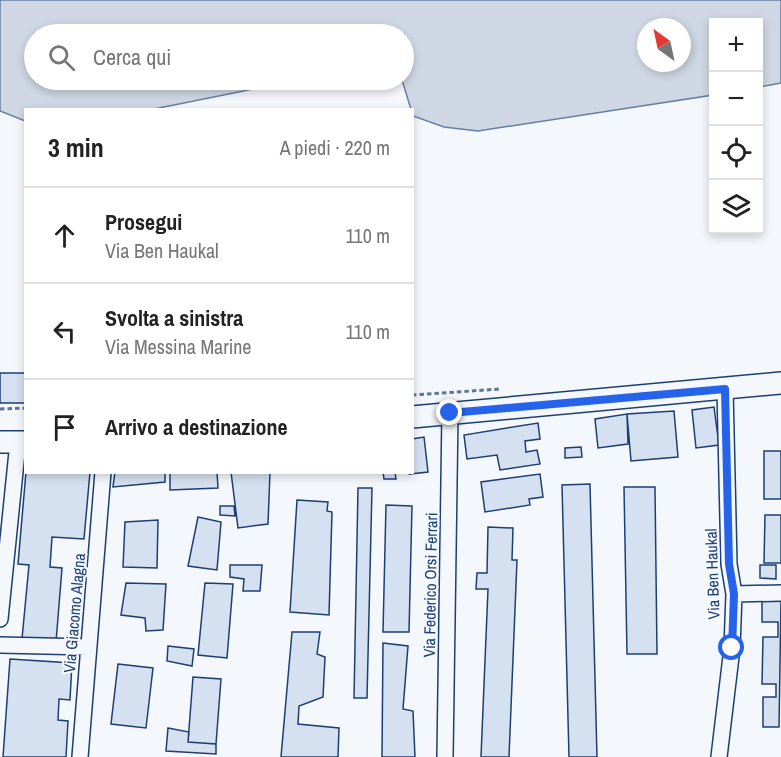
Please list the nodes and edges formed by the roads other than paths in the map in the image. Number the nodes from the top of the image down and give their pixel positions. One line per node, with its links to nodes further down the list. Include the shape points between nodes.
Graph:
1 (781, 383): 2 (main road)
2 (725, 389): 3 (main road); 8 (street, Via Ben Haukal, via 729,564)
3 (450, 413): 4 (main road); 13 (street, Via Federico Orsi Ferrari)
4 (414, 417)
5 (15, 442): 9 (street)
6 (103, 474): 11 (street, Via Giacomo Alagna)
7 (781, 593): 8 (street)
8 (734, 594): 14 (street, Via Ben Haukal)
9 (0, 620)
10 (0, 645): 11 (street)
11 (89, 647): 12 (street, Via Giacomo Alagna)
12 (80, 757)
13 (445, 757)
14 (719, 757)

